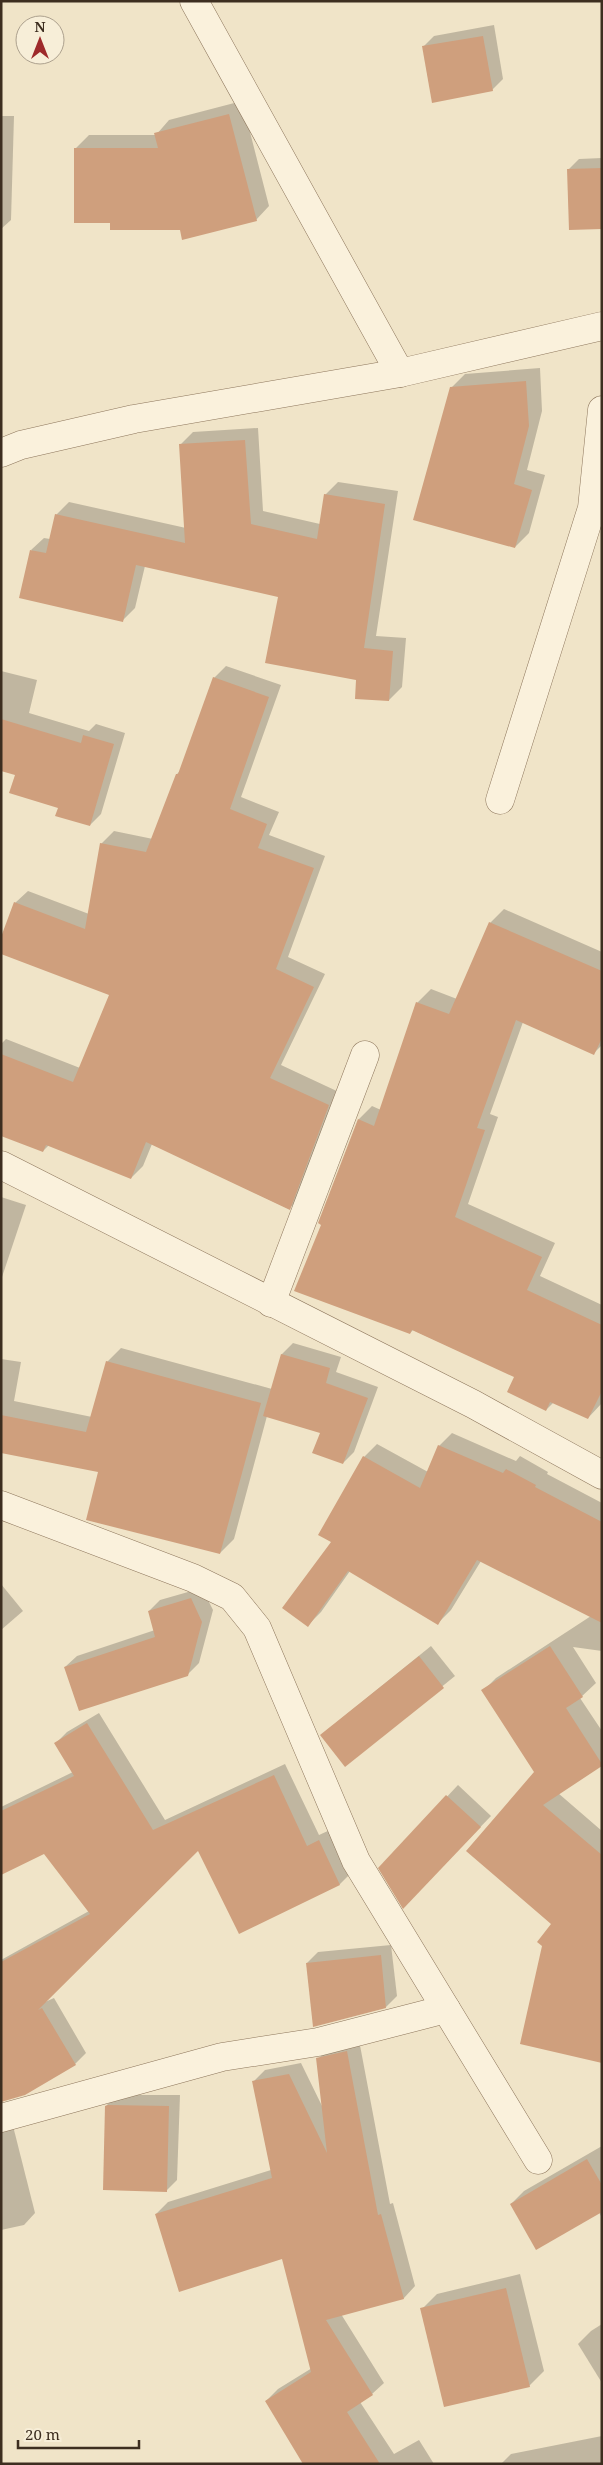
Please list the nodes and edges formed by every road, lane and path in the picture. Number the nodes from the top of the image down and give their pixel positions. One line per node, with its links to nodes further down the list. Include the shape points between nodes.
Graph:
1 (194, 1): 3 (street)
2 (602, 326): 3 (street)
3 (400, 373): 5 (street, via 134,419 21,445)
4 (602, 410): 6 (street, via 592,508)
5 (1, 453)
6 (500, 800)
7 (365, 1055): 9 (street)
8 (1, 1165): 9 (street)
9 (271, 1304): 10 (street, via 473,1404)
10 (602, 1475)
11 (1, 1505): 12 (street, via 193,1578 232,1598 257,1628 356,1862)
12 (446, 2009): 13 (street, via 318,2042 222,2057); 14 (street)
13 (1, 2118)
14 (538, 2160)

